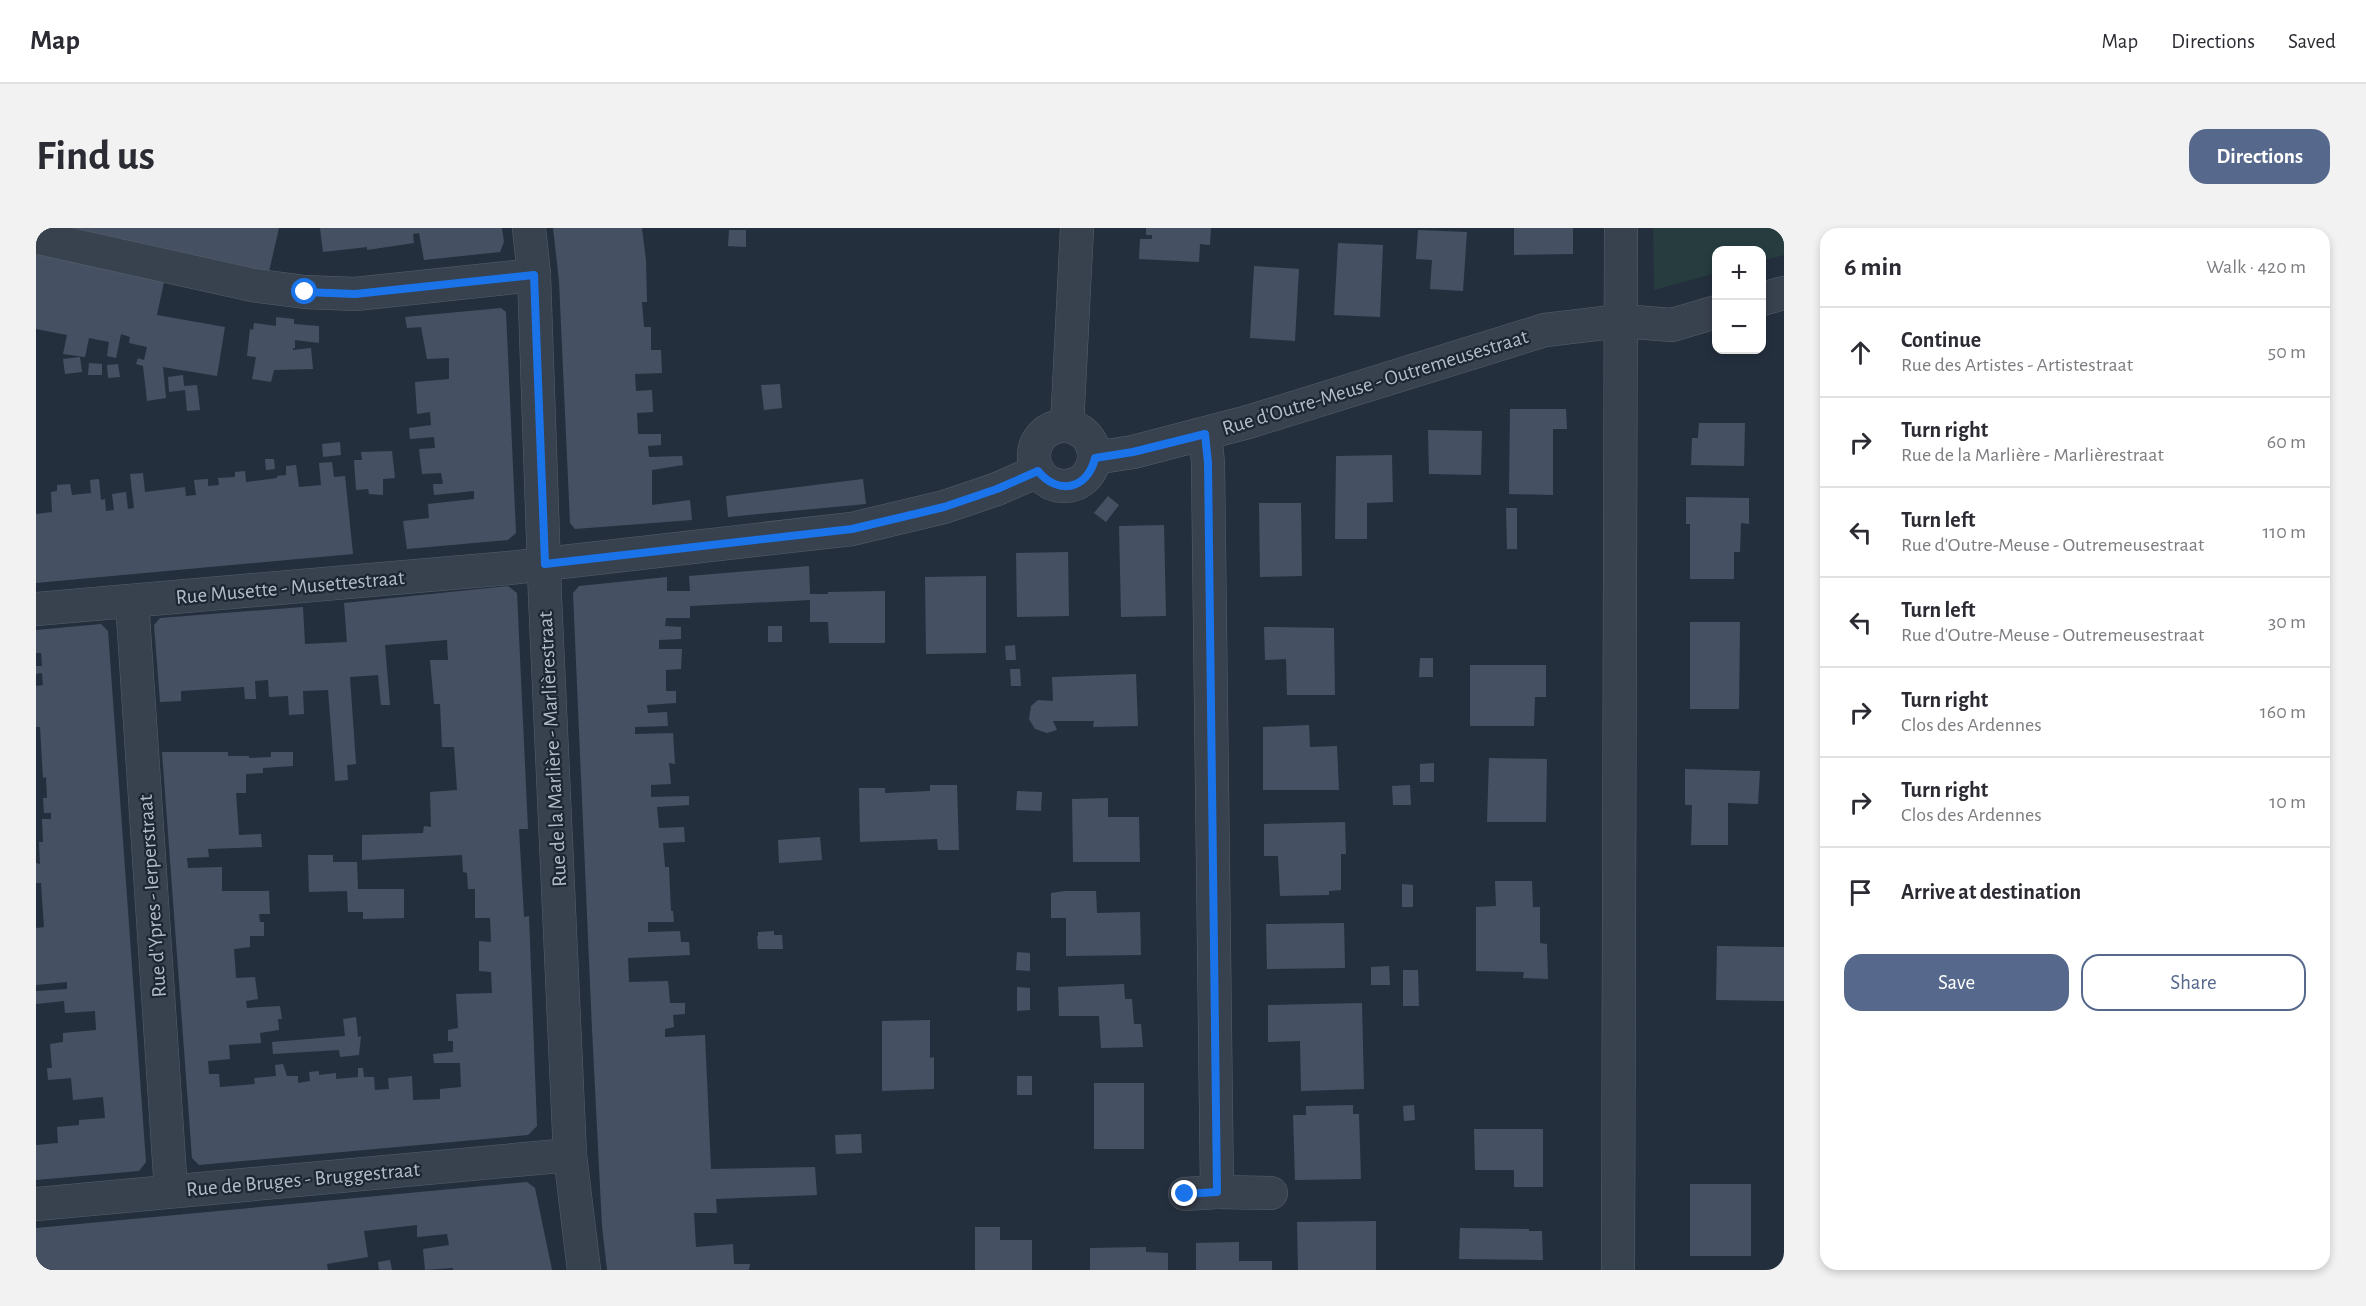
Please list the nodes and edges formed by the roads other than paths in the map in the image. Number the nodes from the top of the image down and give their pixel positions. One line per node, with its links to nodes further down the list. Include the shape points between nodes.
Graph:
1 (529, 228): 5 (street, Rue de la Marlière - Marlièrestraat)
2 (1077, 228): 10 (street)
3 (1621, 228): 9 (street)
4 (36, 237): 5 (street, via 252,285 305,292 355,294)
5 (534, 275): 14 (street, Rue de la Marlière - Marlièrestraat)
6 (1784, 293): 7 (street)
7 (1766, 298)
8 (1712, 313): 9 (street, Rue d'Outre-Meuse - Outremeusestraat, via 1672,325)
9 (1621, 321): 11 (street, Rue d'Outre-Meuse - Outremeusestraat, via 1545,330); 24 (street)
10 (1066, 426): 12 (street, via 1090,440); 13 (street, via 1042,436 1035,454)
11 (1205, 434): 12 (street, Rue d'Outre-Meuse - Outremeusestraat); 19 (street)
12 (1095, 458): 13 (street, via 1088,475 1071,486 1053,484)
13 (1038, 471): 14 (street, via 944,507 852,529)
14 (545, 564): 15 (street, Rue Musette - Musettestraat); 17 (street, Rue de la Marlière - Marlièrestraat)
15 (132, 601): 16 (street, Rue Musette - Musettestraat); 18 (street, Rue d'Ypres - Ierperstraat)
16 (36, 609)
17 (570, 1155): 18 (street, Rue de Bruges - Bruggestraat); 23 (street, Rue de la Marlière - Marlièrestraat)
18 (171, 1191): 22 (street, Rue de Bruges - Bruggestraat)
19 (1217, 1192): 20 (street); 21 (street)
20 (1271, 1193)
21 (1185, 1194)
22 (36, 1204)
23 (584, 1270)
24 (1618, 1270)

